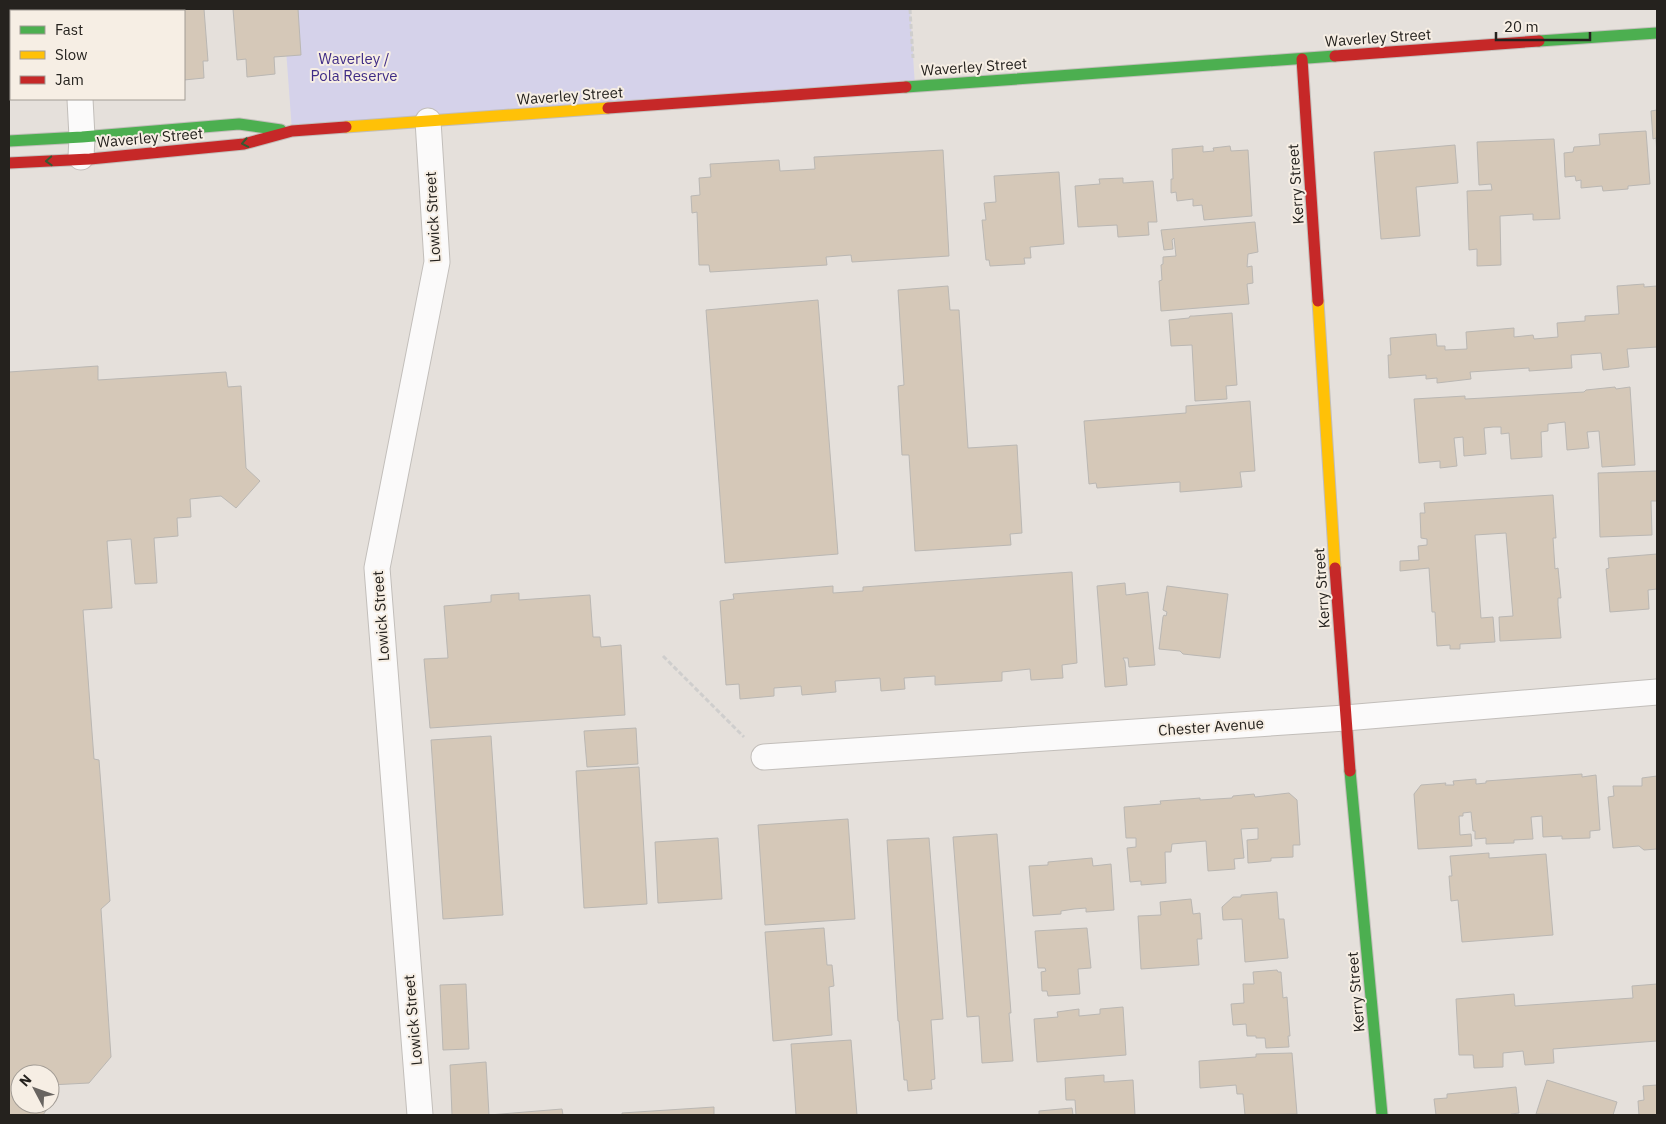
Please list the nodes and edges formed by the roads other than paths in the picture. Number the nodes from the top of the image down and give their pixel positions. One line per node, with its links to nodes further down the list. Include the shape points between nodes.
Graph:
1 (1657, 33): 2 (street, Waverley Street)
2 (1302, 59): 4 (street, Waverley Street); 10 (street, Kerry Street)
3 (80, 100): 7 (street)
4 (428, 122): 5 (street, Waverley Street); 12 (street, Lowick Street, via 437,262 377,568)
5 (292, 131): 7 (street, Waverley Street, one-way to 7, via 244,144); 7 (street, Waverley Street, via 239,124)
6 (9, 141): 7 (street, Waverley Street)
7 (81, 148): 8 (street, Waverley Street, one-way to 8)
8 (9, 163)
9 (1657, 692): 10 (street, Chester Avenue)
10 (1346, 718): 11 (street, Chester Avenue); 13 (street, Kerry Street)
11 (764, 757)
12 (420, 1115)
13 (1382, 1115)

